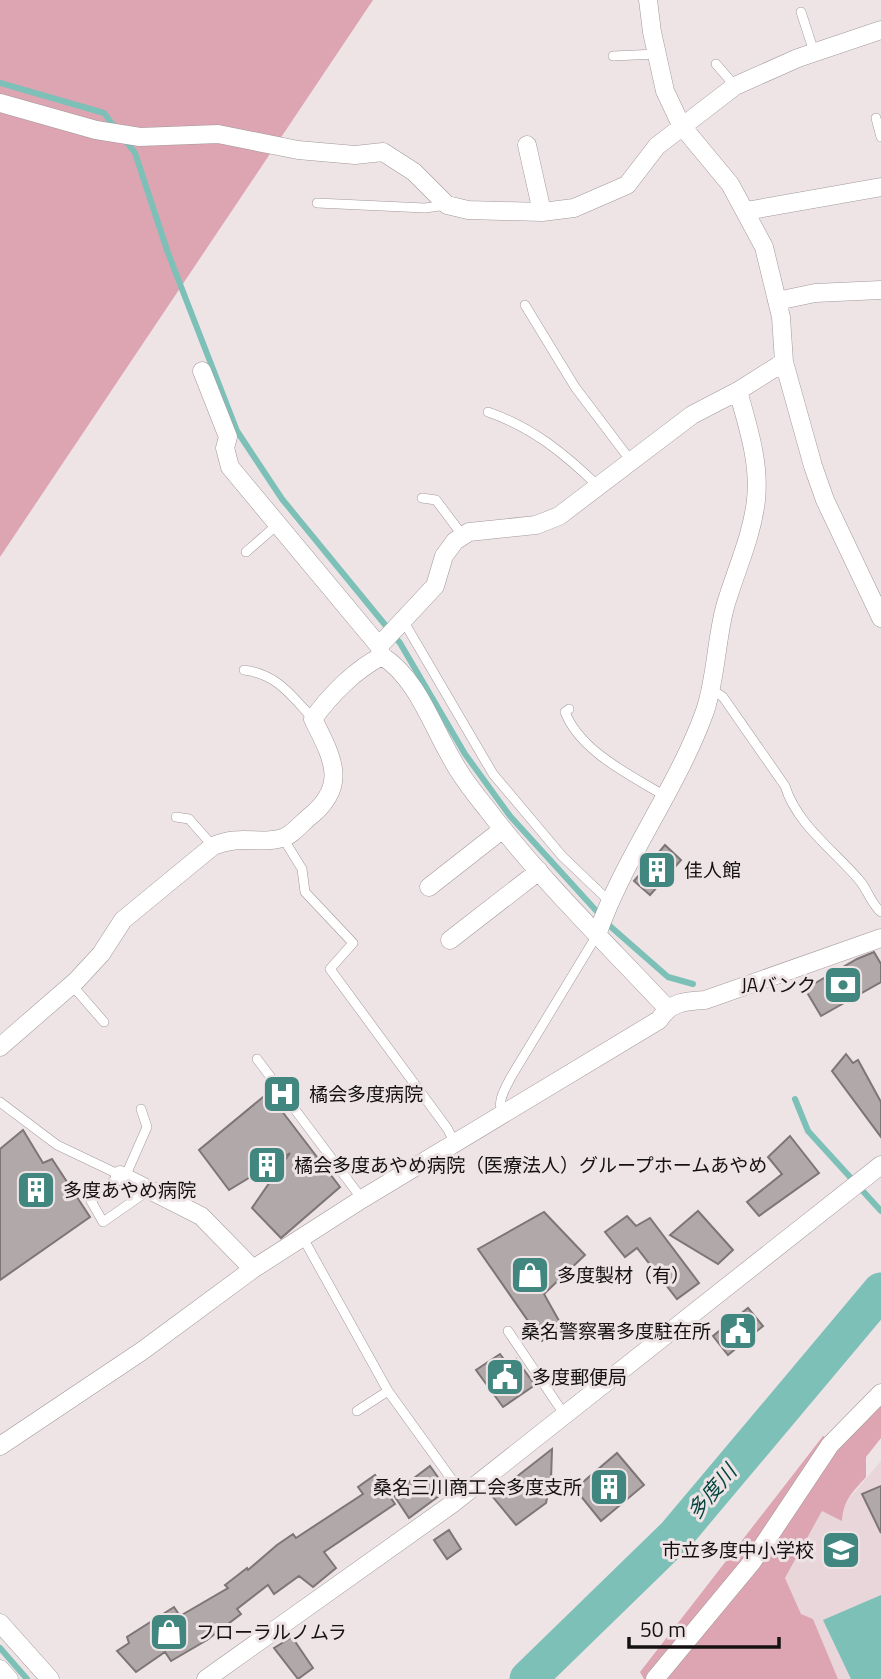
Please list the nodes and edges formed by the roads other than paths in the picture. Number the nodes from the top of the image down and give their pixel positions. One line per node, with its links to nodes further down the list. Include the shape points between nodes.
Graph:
1 (648, 0): 5 (street)
2 (802, 12): 4 (lane)
3 (881, 30): 4 (street)
4 (814, 52): 8 (street)
5 (657, 54): 6 (lane); 11 (street, via 665,91)
6 (613, 56)
7 (716, 64): 8 (lane)
8 (735, 86): 11 (street)
9 (0, 103): 16 (street, via 104,132 140,137 227,135 298,150 355,155 383,152 414,172)
10 (876, 118): 12 (lane)
11 (681, 125): 17 (street, via 730,184); 18 (street, via 657,146 627,185 574,208)
12 (881, 137)
13 (527, 145): 18 (street)
14 (881, 187): 17 (street)
15 (317, 204): 16 (lane)
16 (447, 205): 18 (street, via 468,211)
17 (746, 211): 20 (street, via 764,247)
18 (542, 212)
19 (881, 290): 20 (street, via 815,293)
20 (777, 301): 22 (street)
21 (525, 305): 26 (lane, via 575,387)
22 (784, 362): 24 (street); 32 (street, via 825,500)
23 (202, 371): 29 (street, via 228,437 225,447 230,467)
24 (738, 391): 26 (street, via 692,415); 36 (street, via 757,466 756,500 724,609)
25 (488, 412): 27 (lane, via 515,421 565,454)
26 (631, 461): 27 (street)
27 (597, 486): 30 (street, via 559,516 536,525 490,528)
28 (422, 498): 30 (lane, via 436,500)
29 (278, 524): 31 (lane); 34 (street)
30 (463, 536): 33 (street, via 444,556 435,586)
31 (246, 552)
32 (881, 618)
33 (404, 622): 34 (street); 46 (lane, via 493,774 562,856)
34 (381, 651): 38 (street); 41 (street, via 422,704 453,763)
35 (244, 670): 38 (lane, via 278,681)
36 (710, 688): 39 (street, via 705,710); 47 (lane, via 723,697 801,816 861,882)
37 (569, 709): 39 (lane, via 565,712 571,727 619,769)
38 (313, 719): 42 (street, via 330,754 335,778 330,797)
39 (665, 796): 46 (street)
40 (176, 817): 43 (lane, via 189,820)
41 (503, 829): 44 (street); 45 (street)
42 (283, 838): 43 (street, via 230,838); 59 (lane, via 302,869 305,892 354,943 330,969)
43 (214, 846): 51 (street, via 123,920 101,954)
44 (539, 871): 48 (street); 50 (street)
45 (429, 887)
46 (608, 901): 48 (street)
47 (881, 912)
48 (597, 935): 52 (street); 58 (lane, via 511,1077 502,1095)
49 (881, 938): 52 (street, via 705,1000)
50 (450, 940)
51 (71, 984): 53 (lane); 54 (street)
52 (667, 1008): 58 (street, via 659,1020)
53 (104, 1022)
54 (2, 1042)
55 (257, 1059): 63 (lane)
56 (0, 1102): 61 (lane, via 57,1145)
57 (141, 1109): 61 (lane, via 147,1127)
58 (503, 1115): 59 (street)
59 (455, 1143): 63 (street)
60 (876, 1169): 70 (street)
61 (122, 1176): 62 (street); 62 (lane, via 91,1201 103,1222)
62 (150, 1188): 65 (street, via 208,1222)
63 (362, 1199): 64 (street)
64 (303, 1238): 65 (street); 67 (lane)
65 (253, 1269): 71 (street, via 142,1351)
66 (508, 1331): 70 (lane)
67 (388, 1391): 69 (lane); 72 (lane)
68 (881, 1393): 78 (street, via 830,1445 752,1562)
69 (357, 1411)
70 (564, 1414): 72 (street)
71 (0, 1446)
72 (463, 1495): 77 (street)
73 (0, 1623): 76 (street)
74 (0, 1669): 75 (street)
75 (9, 1679)
76 (50, 1679)
77 (206, 1679)
78 (655, 1679)

